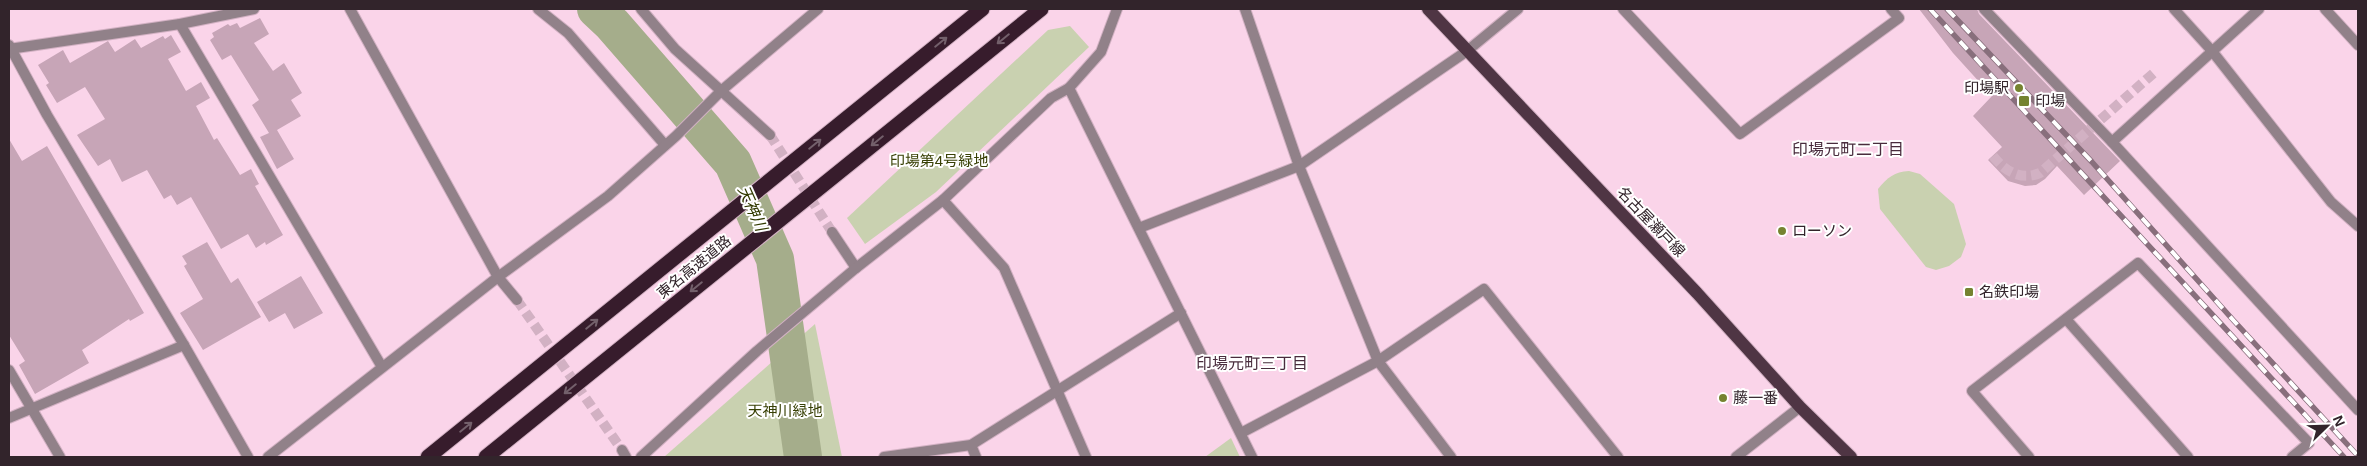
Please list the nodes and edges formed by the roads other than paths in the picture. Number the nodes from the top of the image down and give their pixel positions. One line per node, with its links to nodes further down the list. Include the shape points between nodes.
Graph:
1 (254, 9): 18 (street)
2 (350, 9): 34 (street)
3 (538, 9): 27 (street, via 568,33)
4 (641, 9): 24 (street)
5 (818, 9): 24 (street)
6 (982, 9): 52 (highway, 東名高速道路, one-way to 6)
7 (1041, 9): 53 (highway, 東名高速道路, one-way to 53)
8 (1117, 9): 23 (street, via 1101,52)
9 (1245, 9): 28 (street)
10 (1428, 9): 21 (main road, 名古屋瀬戸線)
11 (1518, 9): 21 (street)
12 (1623, 9): 13 (street, via 1740,134 1899,18)
13 (1890, 9)
14 (1984, 9): 26 (street)
15 (2174, 9): 22 (street)
16 (2259, 9): 22 (street)
17 (2324, 9): 19 (street)
18 (180, 24): 20 (street); 40 (street)
19 (2358, 45)
20 (9, 48): 38 (street)
21 (1467, 51): 28 (street); 43 (main road, 名古屋瀬戸線, via 1697,292)
22 (2212, 51): 26 (street); 30 (street, via 2331,202)
23 (1069, 88): 29 (street, via 1051,98); 31 (street)
24 (718, 93): 25 (street); 27 (street)
25 (770, 135)
26 (2112, 142): 45 (street)
27 (664, 145): 34 (street, via 608,196)
28 (1299, 166): 31 (street); 39 (street)
29 (943, 200): 33 (street); 42 (street, via 1004,268)
30 (2358, 226)
31 (1138, 228): 36 (street)
32 (832, 232): 33 (street)
33 (856, 268): 54 (street, via 757,351)
34 (498, 277): 35 (street); 40 (street)
35 (517, 300)
36 (1181, 314): 42 (street); 47 (street)
37 (2066, 318): 63 (street, via 1972,391); 64 (street); 65 (street, via 2138,263 2309,443)
38 (184, 344): 44 (street); 50 (street)
39 (1378, 361): 47 (street); 59 (street); 60 (street, via 1484,289)
40 (382, 367): 51 (street)
41 (9, 370): 44 (street)
42 (1059, 391): 48 (street); 57 (street)
43 (1800, 407): 61 (street); 62 (main road, 名古屋瀬戸線)
44 (32, 410): 46 (street); 49 (street)
45 (2358, 410)
46 (9, 418)
47 (1241, 433): 58 (street)
48 (971, 445): 55 (street); 56 (street)
49 (60, 457)
50 (248, 457)
51 (268, 457)
52 (428, 457)
53 (486, 457)
54 (641, 457)
55 (884, 457)
56 (976, 457)
57 (1086, 457)
58 (1252, 457)
59 (1451, 457)
60 (1618, 457)
61 (1736, 457)
62 (1850, 457)
63 (2029, 457)
64 (2188, 457)
65 (2292, 457)

